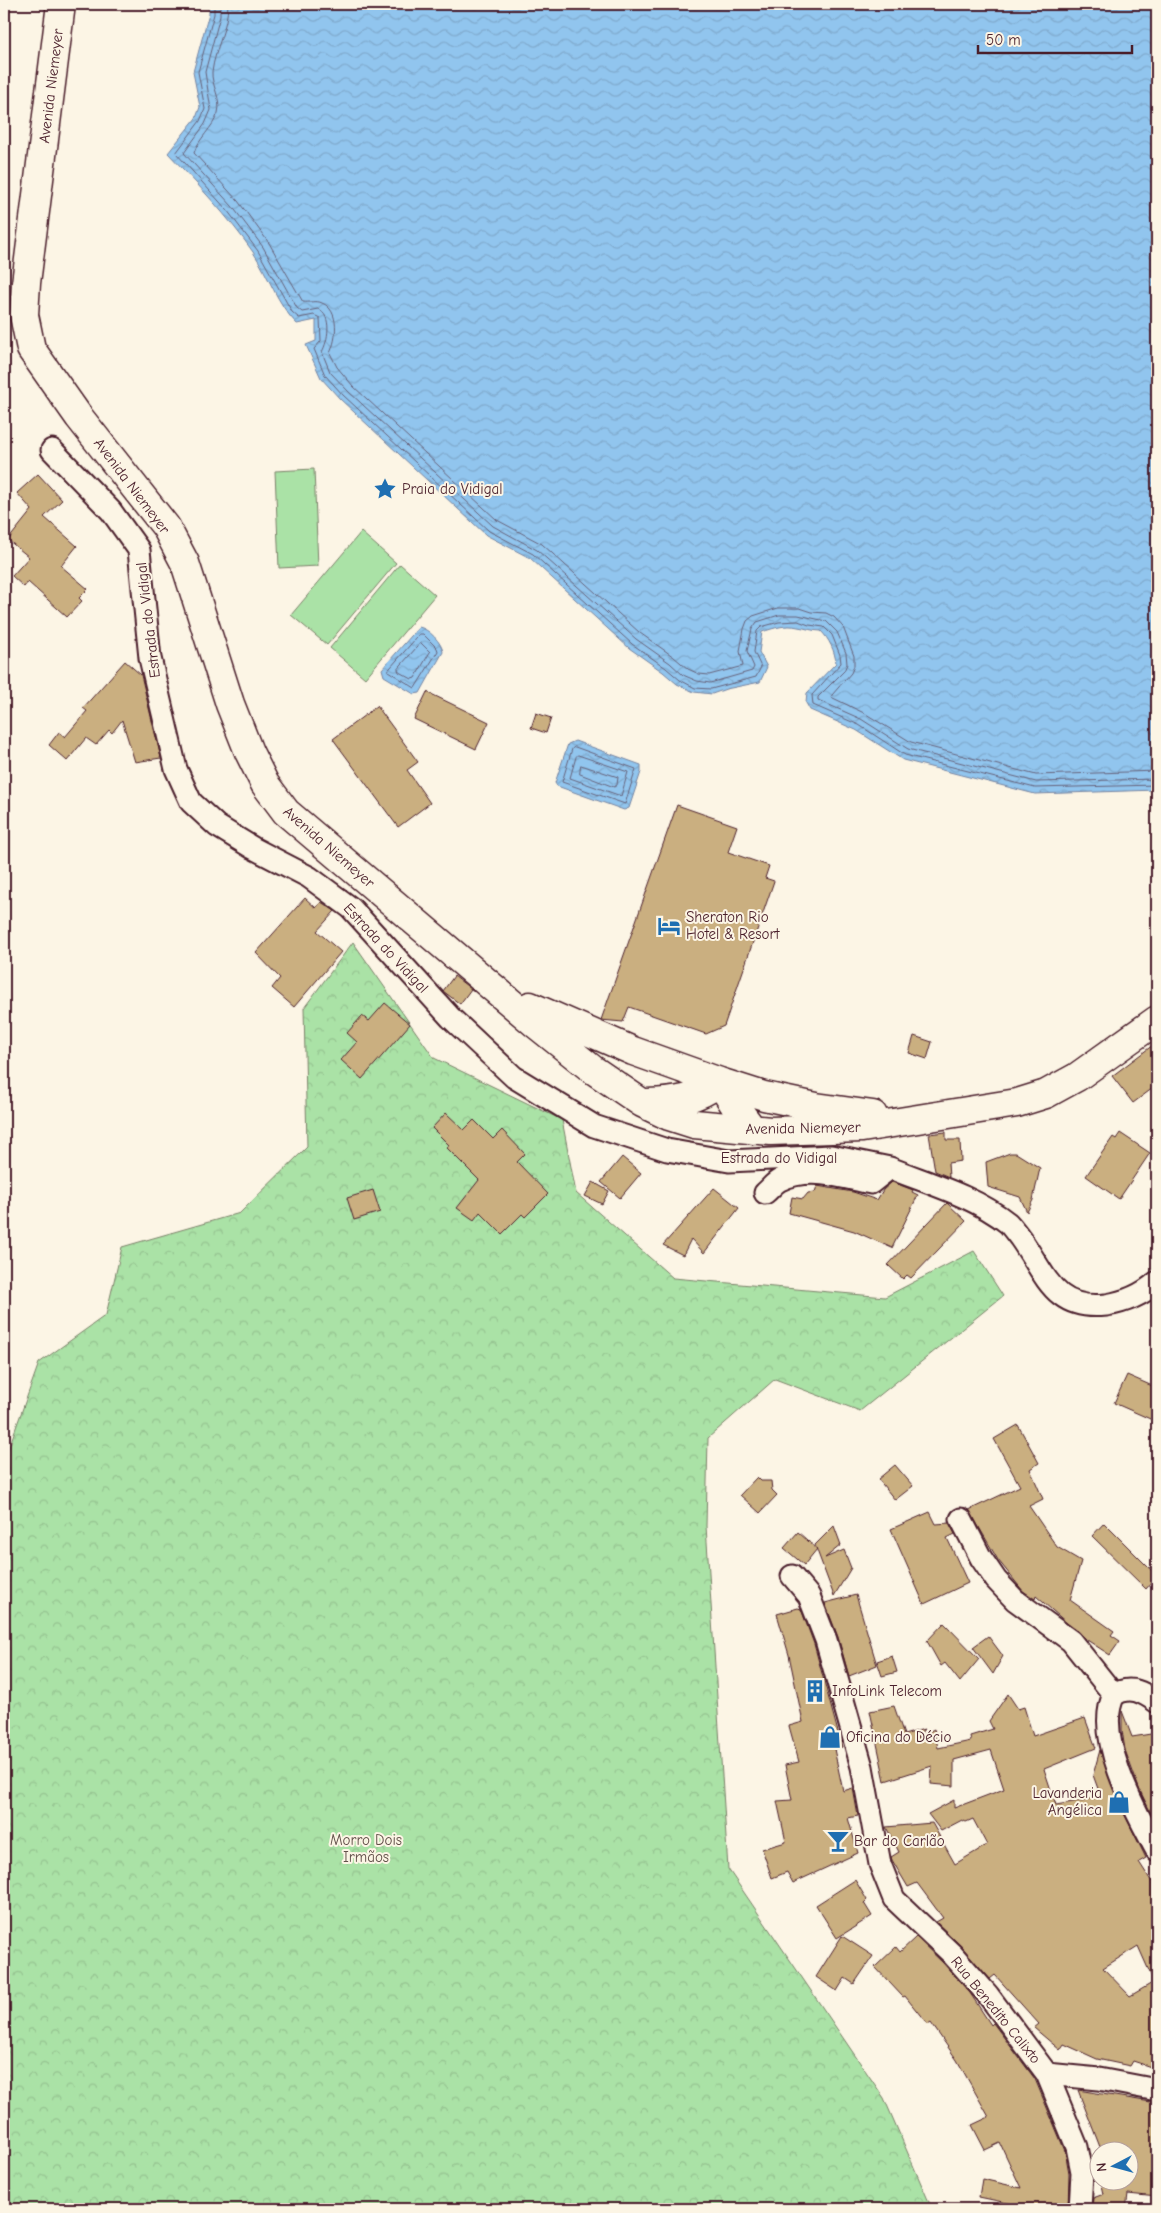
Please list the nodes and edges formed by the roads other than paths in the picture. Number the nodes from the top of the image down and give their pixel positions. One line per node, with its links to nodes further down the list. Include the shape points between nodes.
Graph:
1 (61, 4): 3 (main road, Avenida Niemeyer, via 26,283 24,315 30,349 166,527 185,563 233,711 264,784 286,812 312,835)
2 (52, 450): 9 (street, Estrada do Vidigal, via 111,511 139,550 150,658 176,769 191,802 217,826 309,877 351,908 451,1018 514,1077 594,1126 667,1150 729,1160 831,1156)
3 (495, 988): 5 (main road, Avenida Niemeyer, via 624,1048); 6 (main road, Avenida Niemeyer, via 592,1069)
4 (1157, 1020): 7 (main road, Avenida Niemeyer, via 1090,1068 1046,1094 1017,1103)
5 (720, 1082): 6 (main road, via 691,1098); 7 (main road, Avenida Niemeyer, via 816,1107); 8 (main road)
6 (642, 1103): 8 (main road, Avenida Niemeyer, via 694,1124)
7 (915, 1120): 8 (main road, Avenida Niemeyer, via 862,1128)
8 (753, 1130)
9 (890, 1168): 10 (street, Estrada do Vidigal, via 871,1183 827,1174 795,1174 778,1181); 11 (street, Estrada do Vidigal, via 967,1197 1010,1225 1046,1279 1062,1297 1077,1305 1122,1302 1147,1291)
10 (765, 1193)
11 (1157, 1282)
12 (961, 1519): 14 (street, via 996,1580 1015,1600 1072,1641)
13 (792, 1576): 17 (street, Rua Benedito Calixto, via 809,1596 826,1640 862,1767 880,1864 894,1899 952,1954 988,1995)
14 (1114, 1695): 15 (street, via 1124,1690 1139,1690); 16 (street, via 1108,1706 1114,1752 1130,1800)
15 (1157, 1702)
16 (1157, 1851)
17 (1047, 2074): 18 (street, Rua Benedito Calixto, via 1099,2079); 19 (street, via 1077,2147 1082,2172)
18 (1157, 2090)
19 (1080, 2209)

